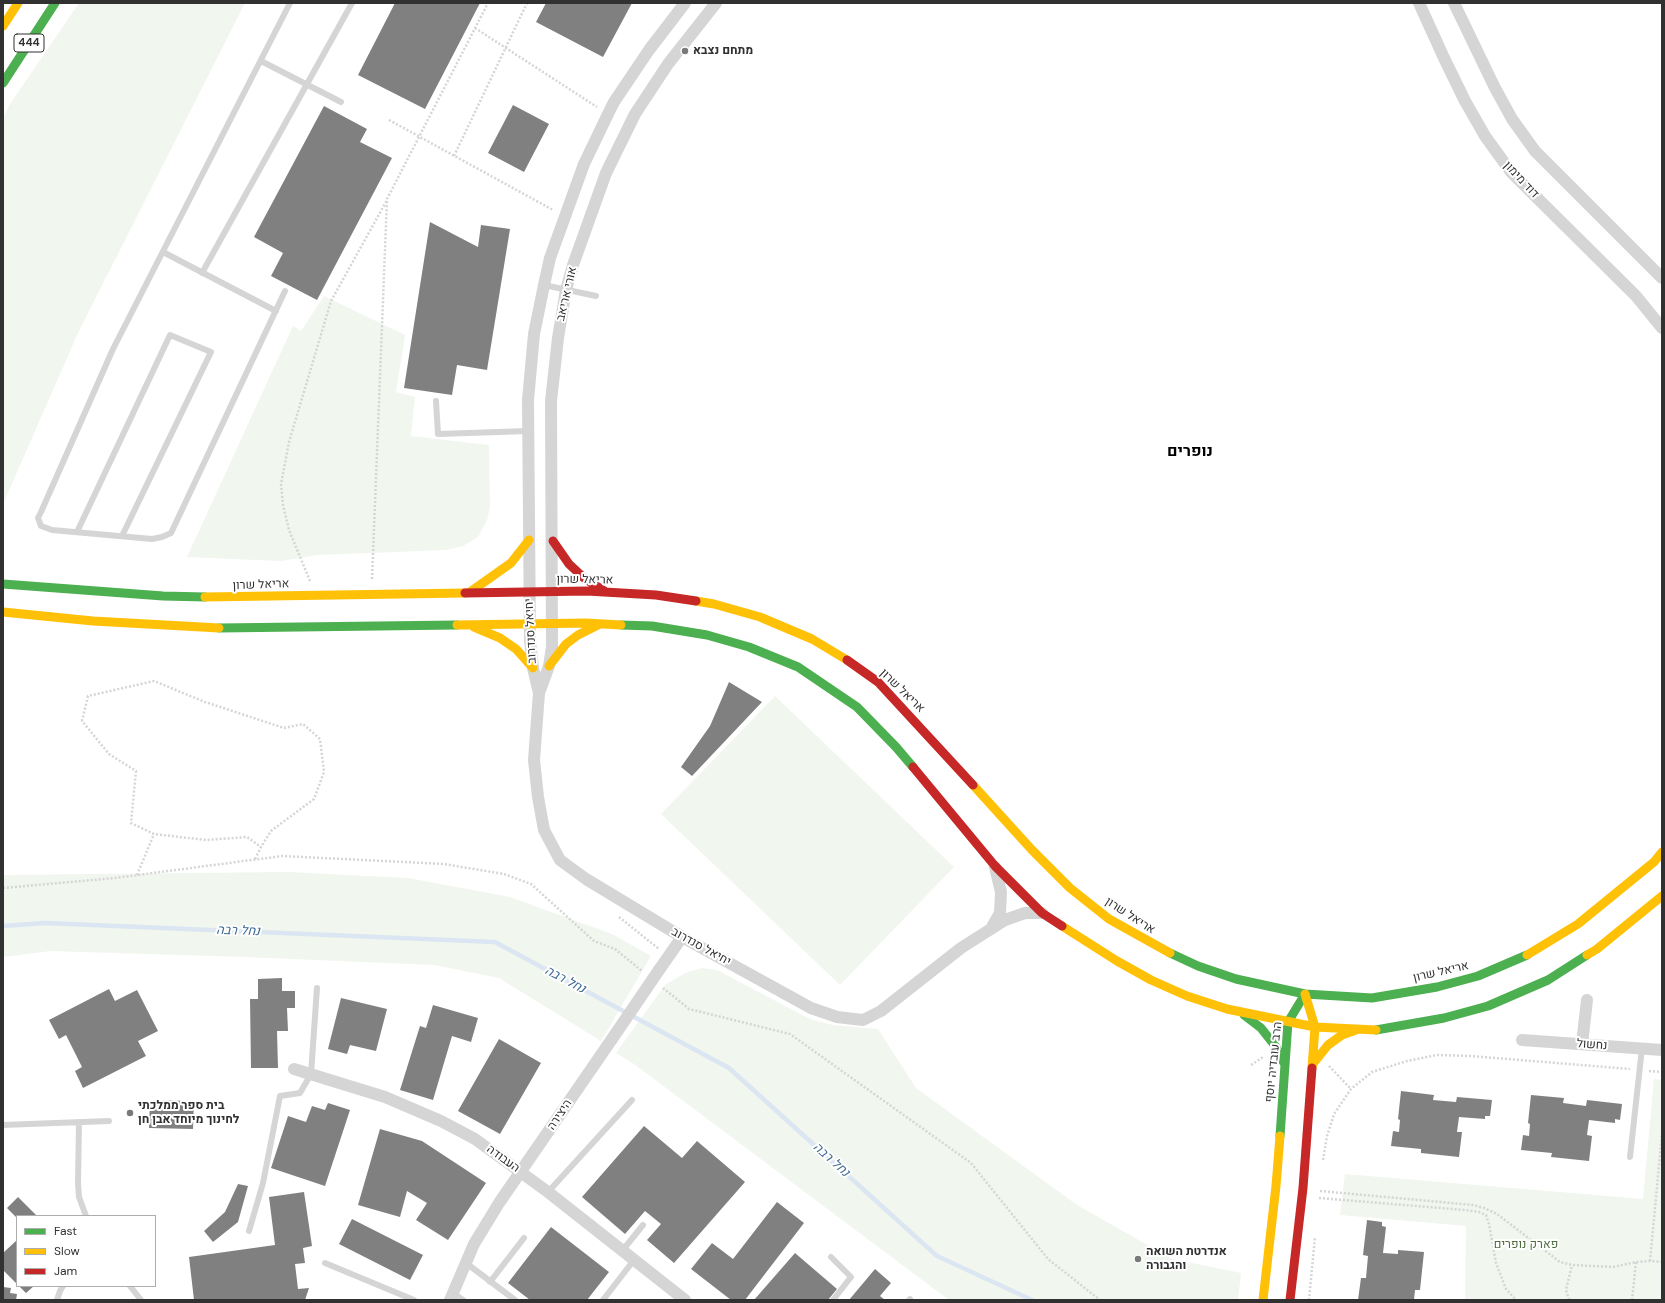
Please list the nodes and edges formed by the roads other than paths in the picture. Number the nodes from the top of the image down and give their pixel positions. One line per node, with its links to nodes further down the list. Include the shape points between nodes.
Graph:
1 (18, 3): 9 (main road, 444)
2 (56, 3): 11 (main road, 444)
3 (290, 3): 10 (lane)
4 (352, 3): 12 (lane)
5 (686, 3): 17 (street, אורי אריאב, via 649,50 614,102 584,164 550,258)
6 (716, 3): 18 (street, אורי אריאב, via 668,64 635,114 606,173)
7 (1419, 3): 22 (street, דוד מימון, via 1469,107 1485,136 1511,172 1636,296)
8 (1454, 3): 16 (street, via 1512,119 1535,151)
9 (3, 26)
10 (261, 61): 12 (lane); 14 (lane)
11 (3, 83)
12 (307, 84): 13 (lane); 15 (lane)
13 (341, 102)
14 (163, 252): 15 (lane); 25 (lane, via 113,349 38,518 41,526 52,530)
15 (202, 273): 21 (lane)
16 (1661, 275)
17 (544, 285): 18 (lane); 24 (street, אורי אריאב, via 534,334)
18 (566, 290): 20 (lane); 28 (street, אורי אריאב, via 551,401)
19 (285, 292): 21 (lane)
20 (596, 296)
21 (276, 311): 26 (lane, via 171,533 152,539)
22 (1662, 328)
23 (436, 401): 24 (lane, via 438,434)
24 (528, 431): 27 (street, אורי אריאב)
25 (76, 532): 26 (lane); 26 (lane, via 170,335 211,352)
26 (122, 536)
27 (529, 540): 30 (main road, via 511,563); 31 (street, אורי אריאב)
28 (553, 541): 32 (street, אורי אריאב); 33 (main road, via 569,564 584,578)
29 (3, 584): 30 (main road, אריאל שרון, via 225,598)
30 (470, 592): 31 (main road, אריאל שרון)
31 (530, 592): 32 (main road, אריאל שרון); 36 (street, יחיאל סנדרוב)
32 (553, 592): 33 (main road, אריאל שרון); 37 (street, אורי אריאב)
33 (606, 592): 49 (main road, אריאל שרון, via 656,595 714,604 760,617 812,639 878,682 1032,850 1070,888 1109,919 1165,951 1198,966)
34 (3, 612): 35 (main road, via 93,621 226,628)
35 (468, 624): 36 (main road); 40 (main road, via 512,646)
36 (529, 624): 37 (main road); 40 (street, יחיאל סנדרוב)
37 (553, 624): 38 (main road); 39 (street, יחיאל סנדרוב)
38 (601, 624): 39 (main road, via 566,644); 43 (main road, via 652,626 707,635 749,647 798,667 857,707 896,747)
39 (549, 666): 41 (street, יחיאל סנדרוב)
40 (532, 668): 41 (street, יחיאל סנדרוב)
41 (539, 693): 47 (street, יחיאל סנדרוב, via 534,760 538,797 544,830 560,860 586,879)
42 (1662, 852): 49 (main road, אריאל שרון, via 1654,862 1578,924 1533,952 1478,976 1437,987 1372,998)
43 (995, 866): 45 (main road); 46 (street, יחיאל סנדרוב, via 1001,892 1000,913)
44 (1662, 896): 54 (main road, via 1597,949 1548,980 1488,1006 1444,1018 1374,1030)
45 (1042, 913): 46 (street, יחיאל סנדרוב, via 1025,913); 51 (main road, via 1151,980 1187,996)
46 (991, 928): 47 (street, יחיאל סנדרוב, via 961,948 881,1011 863,1020 837,1017 811,1008)
47 (682, 937): 68 (street, היצירה, bridge)
48 (317, 988): 62 (lane)
49 (1305, 994): 52 (main road, הרב עובדיה יוסף); 53 (main road)
50 (1587, 1000): 56 (street)
51 (1239, 1012): 52 (main road); 59 (main road, via 1261,1028 1276,1047)
52 (1288, 1022): 53 (main road); 59 (main road, הרב עובדיה יוסף)
53 (1315, 1026): 54 (main road); 60 (main road)
54 (1358, 1029): 60 (main road, via 1328,1044)
55 (1522, 1040): 56 (street, נחשול)
56 (1582, 1044): 57 (street, נחשול)
57 (1642, 1048): 58 (street, נחשול); 67 (lane)
58 (1662, 1050)
59 (1285, 1066): 91 (main road, הרב עובדיה יוסף, via 1276,1186)
60 (1312, 1066): 92 (main road, via 1303,1188)
61 (294, 1069): 62 (street, העבודה)
62 (311, 1074): 68 (street, העבודה, via 385,1097 441,1120 476,1139); 72 (lane, via 300,1093 280,1096 263,1183)
63 (632, 1100): 69 (lane)
64 (110, 1121): 65 (lane)
65 (79, 1122): 66 (lane); 70 (lane, via 79,1198)
66 (3, 1125)
67 (1630, 1157)
68 (521, 1172): 69 (street, העבודה); 78 (street, היצירה, via 478,1238)
69 (548, 1192): 74 (street, העבודה)
70 (86, 1215)
71 (642, 1225): 74 (lane)
72 (249, 1230)
73 (524, 1238): 79 (lane)
74 (622, 1251): 76 (street, העבודה)
75 (831, 1257): 90 (lane, via 851,1277)
76 (634, 1260): 88 (lane); 89 (street, העבודה)
77 (325, 1263): 85 (lane)
78 (466, 1264): 79 (lane); 82 (street, היצירה)
79 (490, 1282): 87 (lane)
80 (62, 1287): 83 (lane)
81 (131, 1287): 84 (lane)
82 (452, 1296): 86 (lane)
83 (58, 1300)
84 (141, 1300)
85 (414, 1300)
86 (463, 1300)
87 (515, 1300)
88 (603, 1300)
89 (685, 1300)
90 (833, 1300)
91 (1263, 1300)
92 (1290, 1300)

